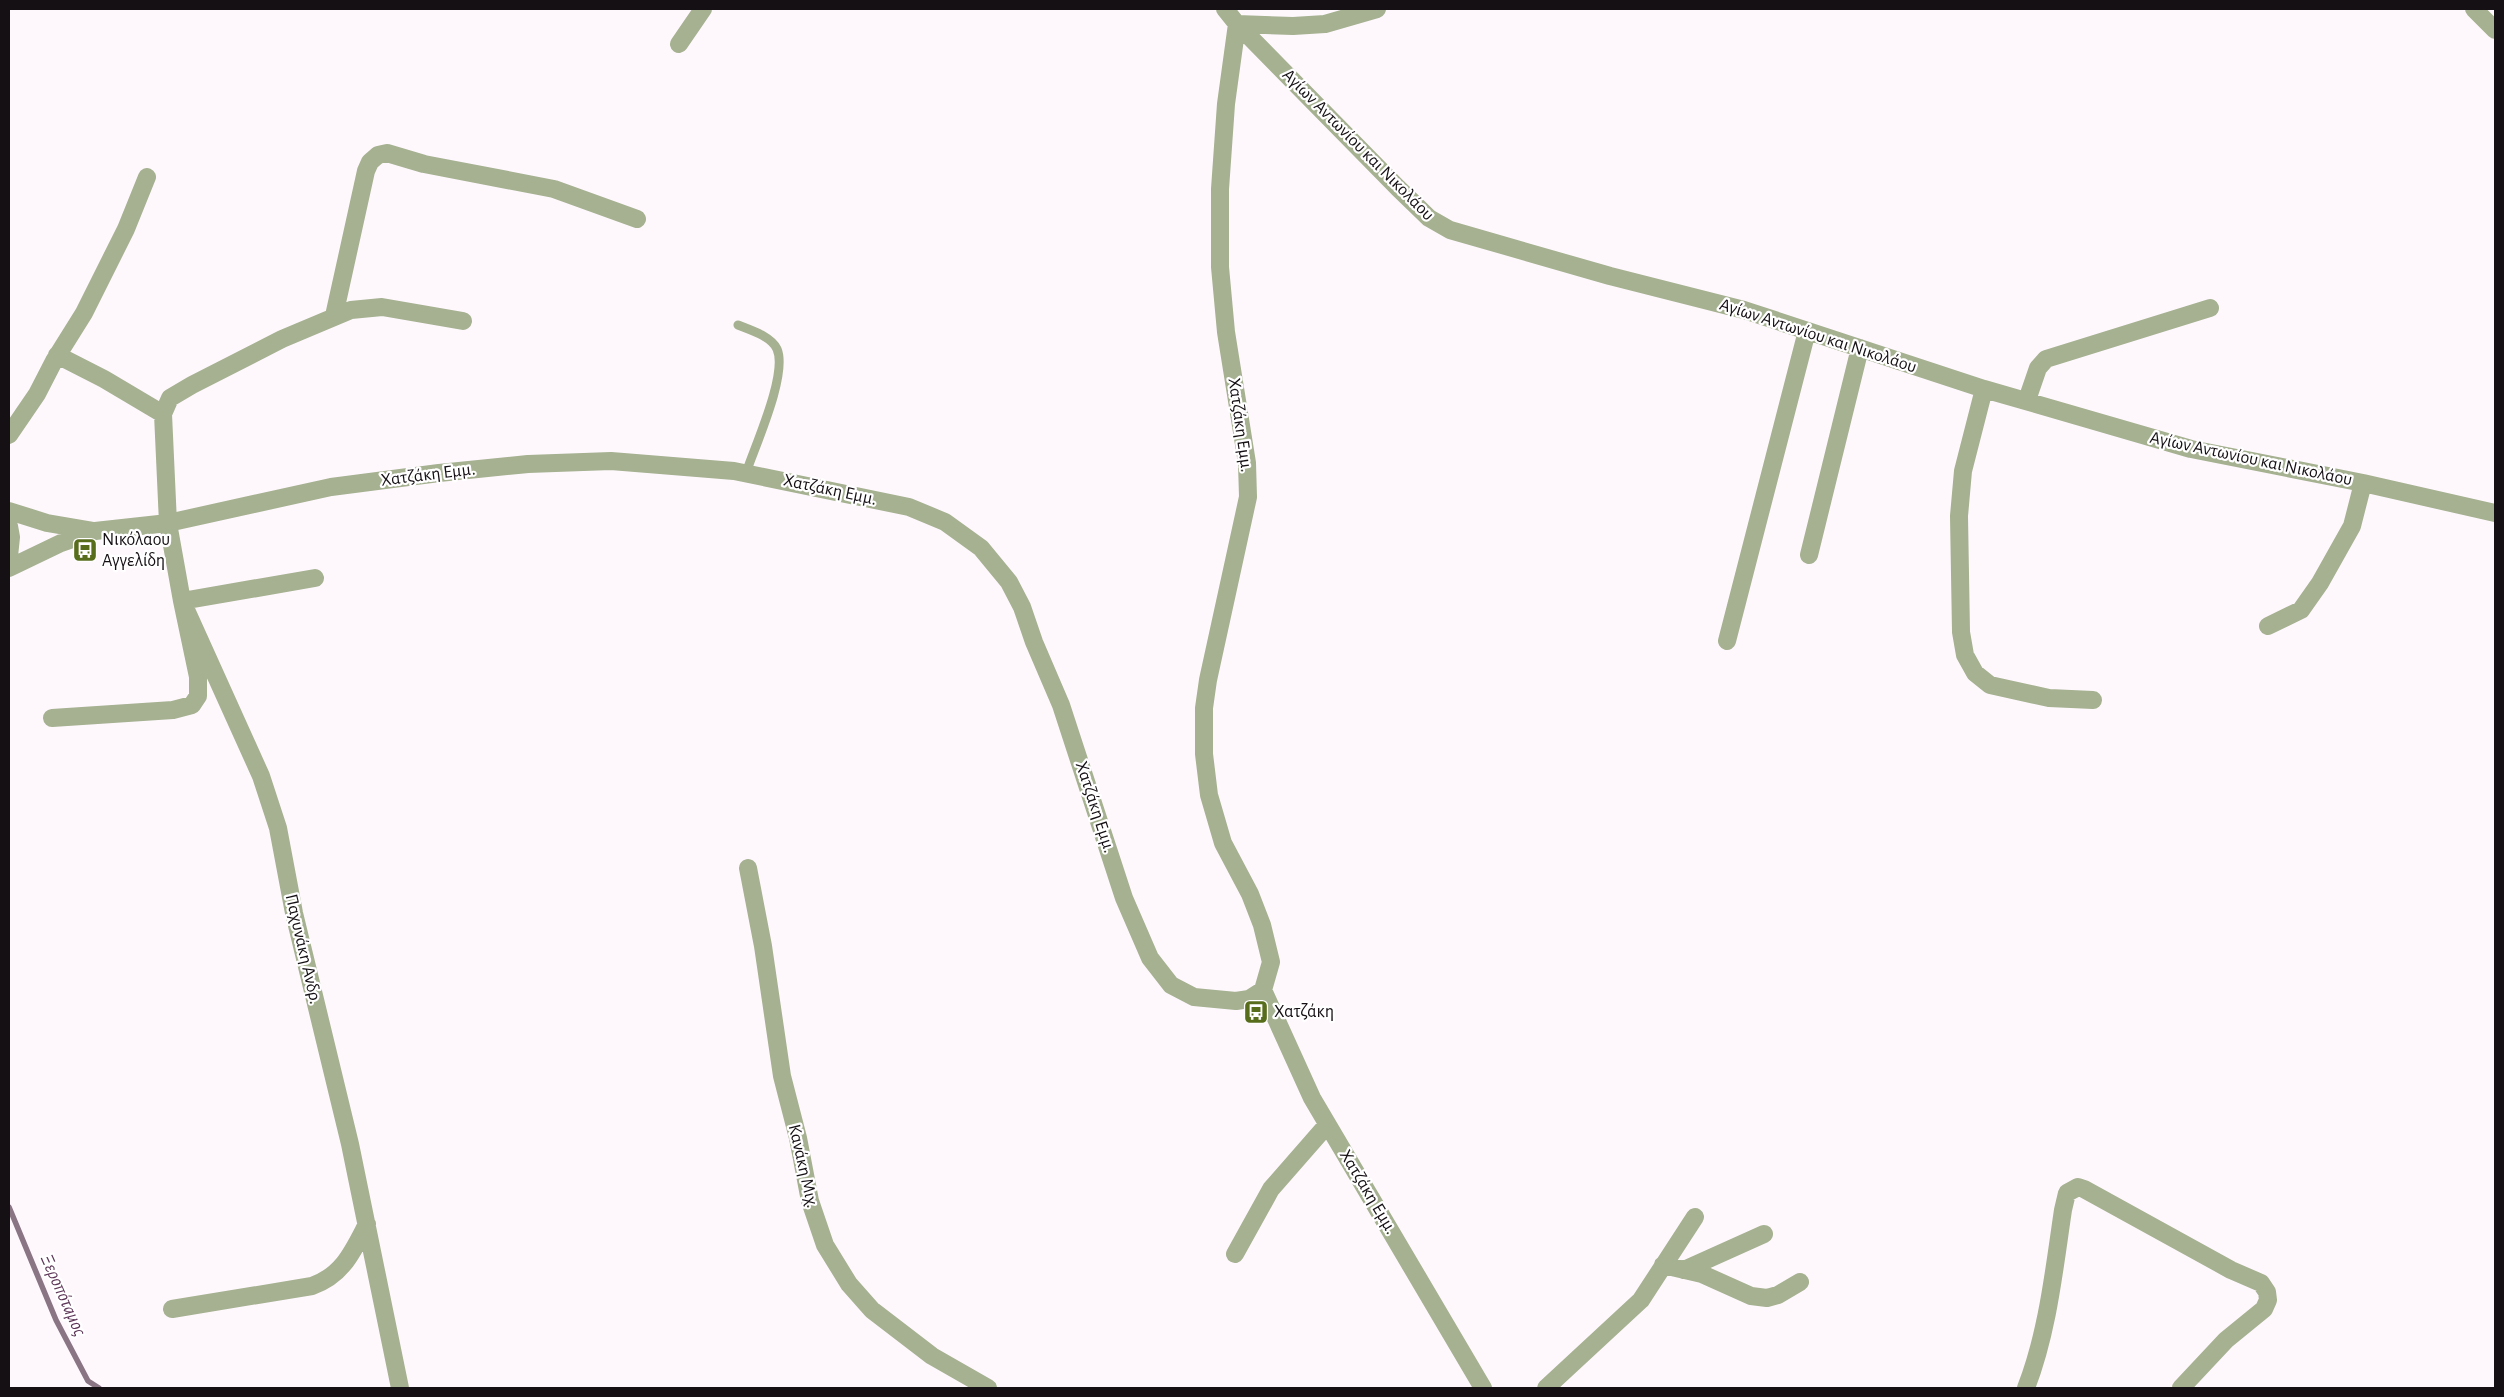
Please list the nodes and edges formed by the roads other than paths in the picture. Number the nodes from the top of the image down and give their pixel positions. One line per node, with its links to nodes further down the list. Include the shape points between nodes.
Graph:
1 (703, 9): 7 (street)
2 (1225, 9): 5 (street, Αγίων Αντωνίου και Νικολάου)
3 (1378, 9): 5 (street, via 1325,24)
4 (2474, 9): 6 (street)
5 (1237, 24): 14 (street, Αγίων Αντωνίου και Νικολάου, via 1410,200 1429,218 1450,230 1744,310); 38 (street, Χατζάκη Εμμ., via 1226,104 1220,189 1220,267 1226,332 1247,463 1248,497 1208,680 1204,746 1209,795 1220,834 1250,894 1271,962)
6 (2495, 30)
7 (679, 44)
8 (147, 177): 16 (street, via 84,313)
9 (637, 219): 11 (street, via 554,189 424,164 387,153 378,155 366,171)
10 (2210, 308): 18 (street, via 2046,359 2038,368)
11 (334, 316): 12 (street, via 351,310 382,307); 19 (street, via 182,390 170,398)
12 (463, 321)
13 (738, 325): 21 (lane, via 769,340 777,350 778,368 770,409)
14 (1807, 331): 15 (street, Αγίων Αντωνίου και Νικολάου); 34 (street)
15 (1860, 348): 17 (street, Αγίων Αντωνίου και Νικολάου); 28 (street)
16 (56, 358): 19 (street, via 112,383); 20 (street, via 37,394)
17 (1984, 389): 18 (street, Αγίων Αντωνίου και Νικολάου); 35 (street, via 1963,471 1959,516 1961,632 1965,655 1976,673 1990,685 2050,698)
18 (2027, 400): 22 (street, Αγίων Αντωνίου και Νικολάου, via 2191,450)
19 (163, 414): 25 (street, Παχυνάκη Ανδρ.)
20 (9, 435)
21 (746, 473): 25 (street, Χατζάκη Εμμ., via 611,461 481,468 331,487); 38 (street, Χατζάκη Εμμ., via 909,507 945,522 981,548 1009,582 1022,607 1061,705 1124,898 1150,958 1171,985 1194,997 1236,1001 1248,999)
22 (2364, 483): 24 (street, Αγίων Αντωνίου και Νικολάου); 33 (street, via 2352,526 2320,583 2300,610)
23 (9, 512): 27 (street, via 47,523)
24 (2495, 513)
25 (168, 523): 27 (street, Χατζάκη Εμμ.); 32 (street, Παχυνάκη Ανδρ.)
26 (9, 526): 29 (street)
27 (95, 531): 30 (street)
28 (1809, 555)
29 (9, 556)
30 (9, 568)
31 (315, 578): 32 (street)
32 (182, 601): 36 (street, via 198,677 198,696 192,705 173,710); 41 (street, Παχυνάκη Ανδρ., via 261,776 273,810)
33 (2268, 626)
34 (1727, 641)
35 (2093, 700)
36 (52, 718)
37 (748, 868): 49 (street, Κανάκη Μιχ., via 782,1076 810,1201 825,1244 849,1284 872,1310 932,1356)
38 (1263, 990): 39 (street, Χατζάκη Εμμ.)
39 (1327, 1125): 43 (street, via 1279,1178); 50 (street, Χατζάκη Εμμ.)
40 (1695, 1217): 44 (street)
41 (366, 1224): 47 (street, via 344,1266 326,1281); 48 (street, Παχυνάκη Ανδρ.)
42 (1764, 1234): 45 (street)
43 (1235, 1254)
44 (1663, 1266): 45 (street); 51 (street, via 1641,1300)
45 (1684, 1270): 46 (street, via 1702,1274 1751,1296 1767,1298)
46 (1800, 1282)
47 (172, 1309)
48 (400, 1388)
49 (988, 1388)
50 (1483, 1388)
51 (1546, 1388)
52 (2026, 1388): 53 (street, via 2040,1352 2063,1210 2067,1193 2073,1189 2084,1189 2231,1270 2261,1283 2267,1292 2264,1309 2226,1340)
53 (2181, 1388)

